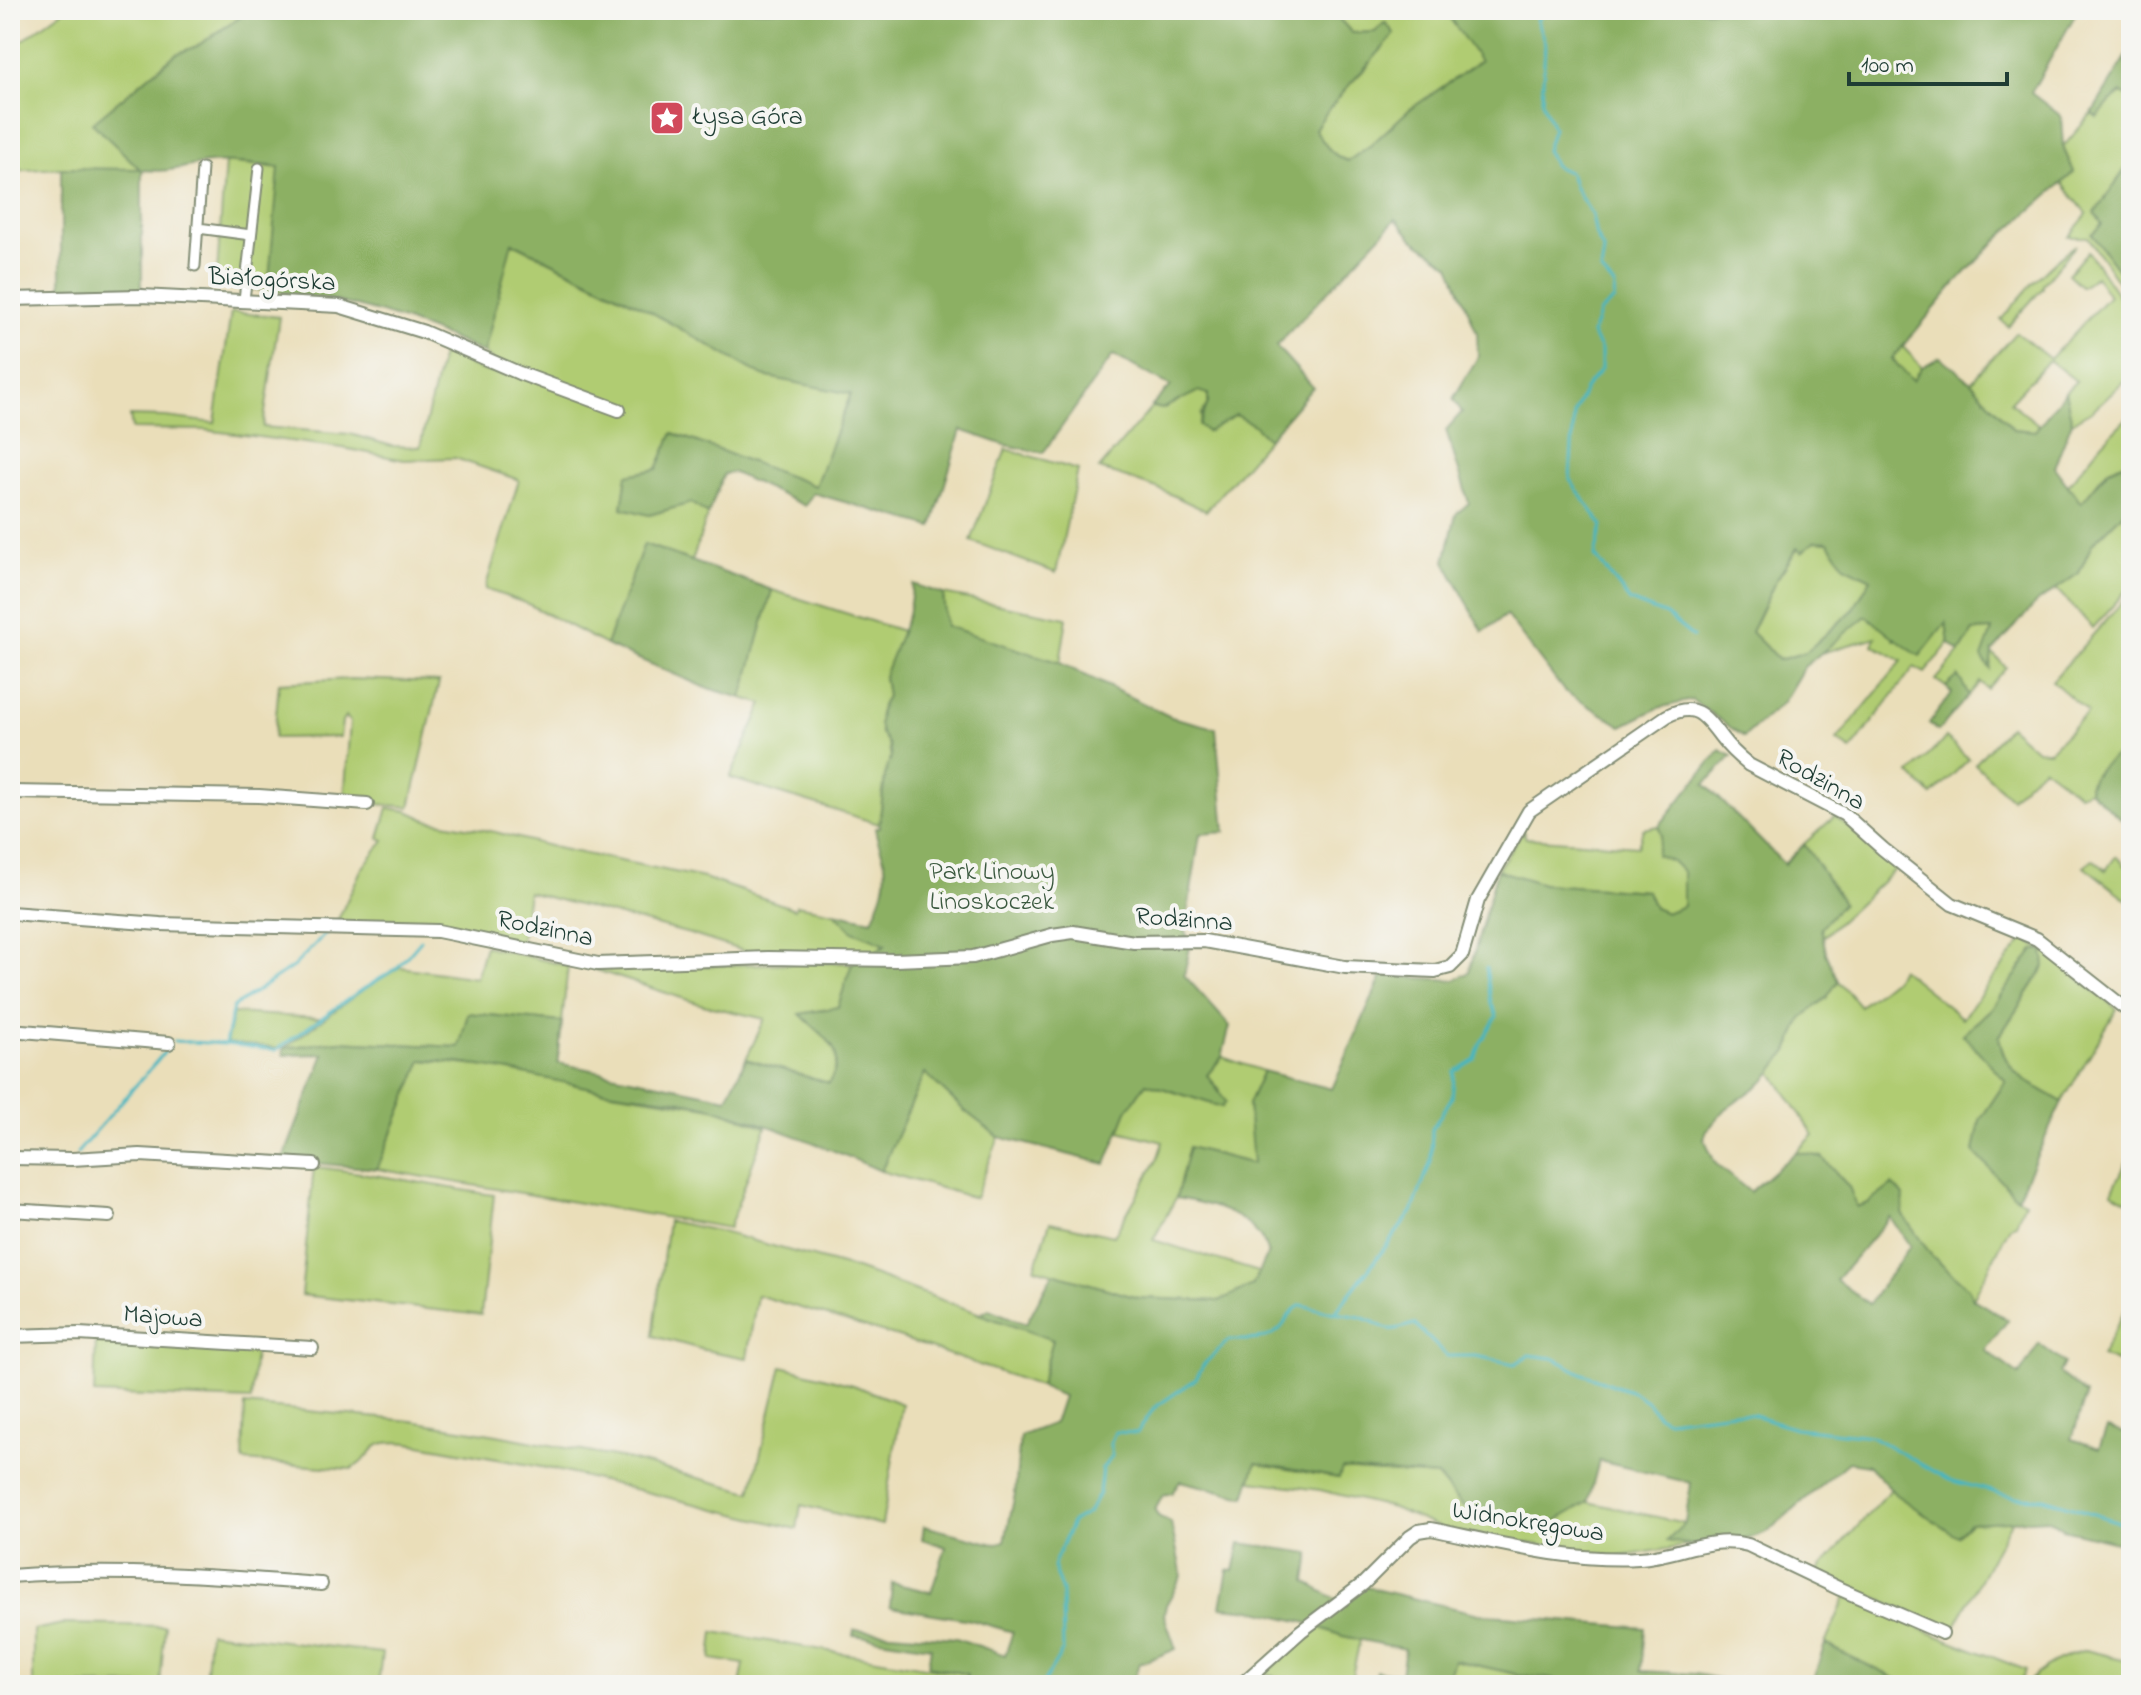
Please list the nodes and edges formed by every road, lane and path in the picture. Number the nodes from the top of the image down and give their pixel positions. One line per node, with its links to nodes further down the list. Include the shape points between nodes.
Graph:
1 (202, 168): 3 (street)
2 (259, 168): 4 (street)
3 (198, 228): 4 (street); 5 (street)
4 (251, 235): 7 (street)
5 (195, 266)
6 (10, 299): 7 (street, Białogórska)
7 (244, 300): 8 (street, Białogórska, via 361,311)
8 (619, 410)
9 (10, 792): 10 (street, via 259,796)
10 (367, 804)
11 (10, 913): 12 (street, Rodzinna, via 160,924 438,931 598,964 973,957 1073,932 1134,942 1204,941 1345,967 1435,971 1450,967 1462,955 1478,900 1529,811 1667,716 1686,709 1702,714 1749,765 1845,815 1952,904 2037,939)
12 (2131, 1013)
13 (10, 1030): 14 (street)
14 (169, 1043)
15 (10, 1158): 16 (street, via 140,1155)
16 (314, 1165)
17 (10, 1210): 18 (street)
18 (109, 1216)
19 (10, 1336): 20 (street, Majowa, via 79,1334)
20 (312, 1348)
21 (10, 1576): 22 (street, via 193,1573)
22 (321, 1584)
23 (1942, 1633): 24 (street, Widnokręgowa, via 1735,1541 1640,1558 1594,1558 1431,1529 1410,1537 1363,1584)
24 (1241, 1685)

